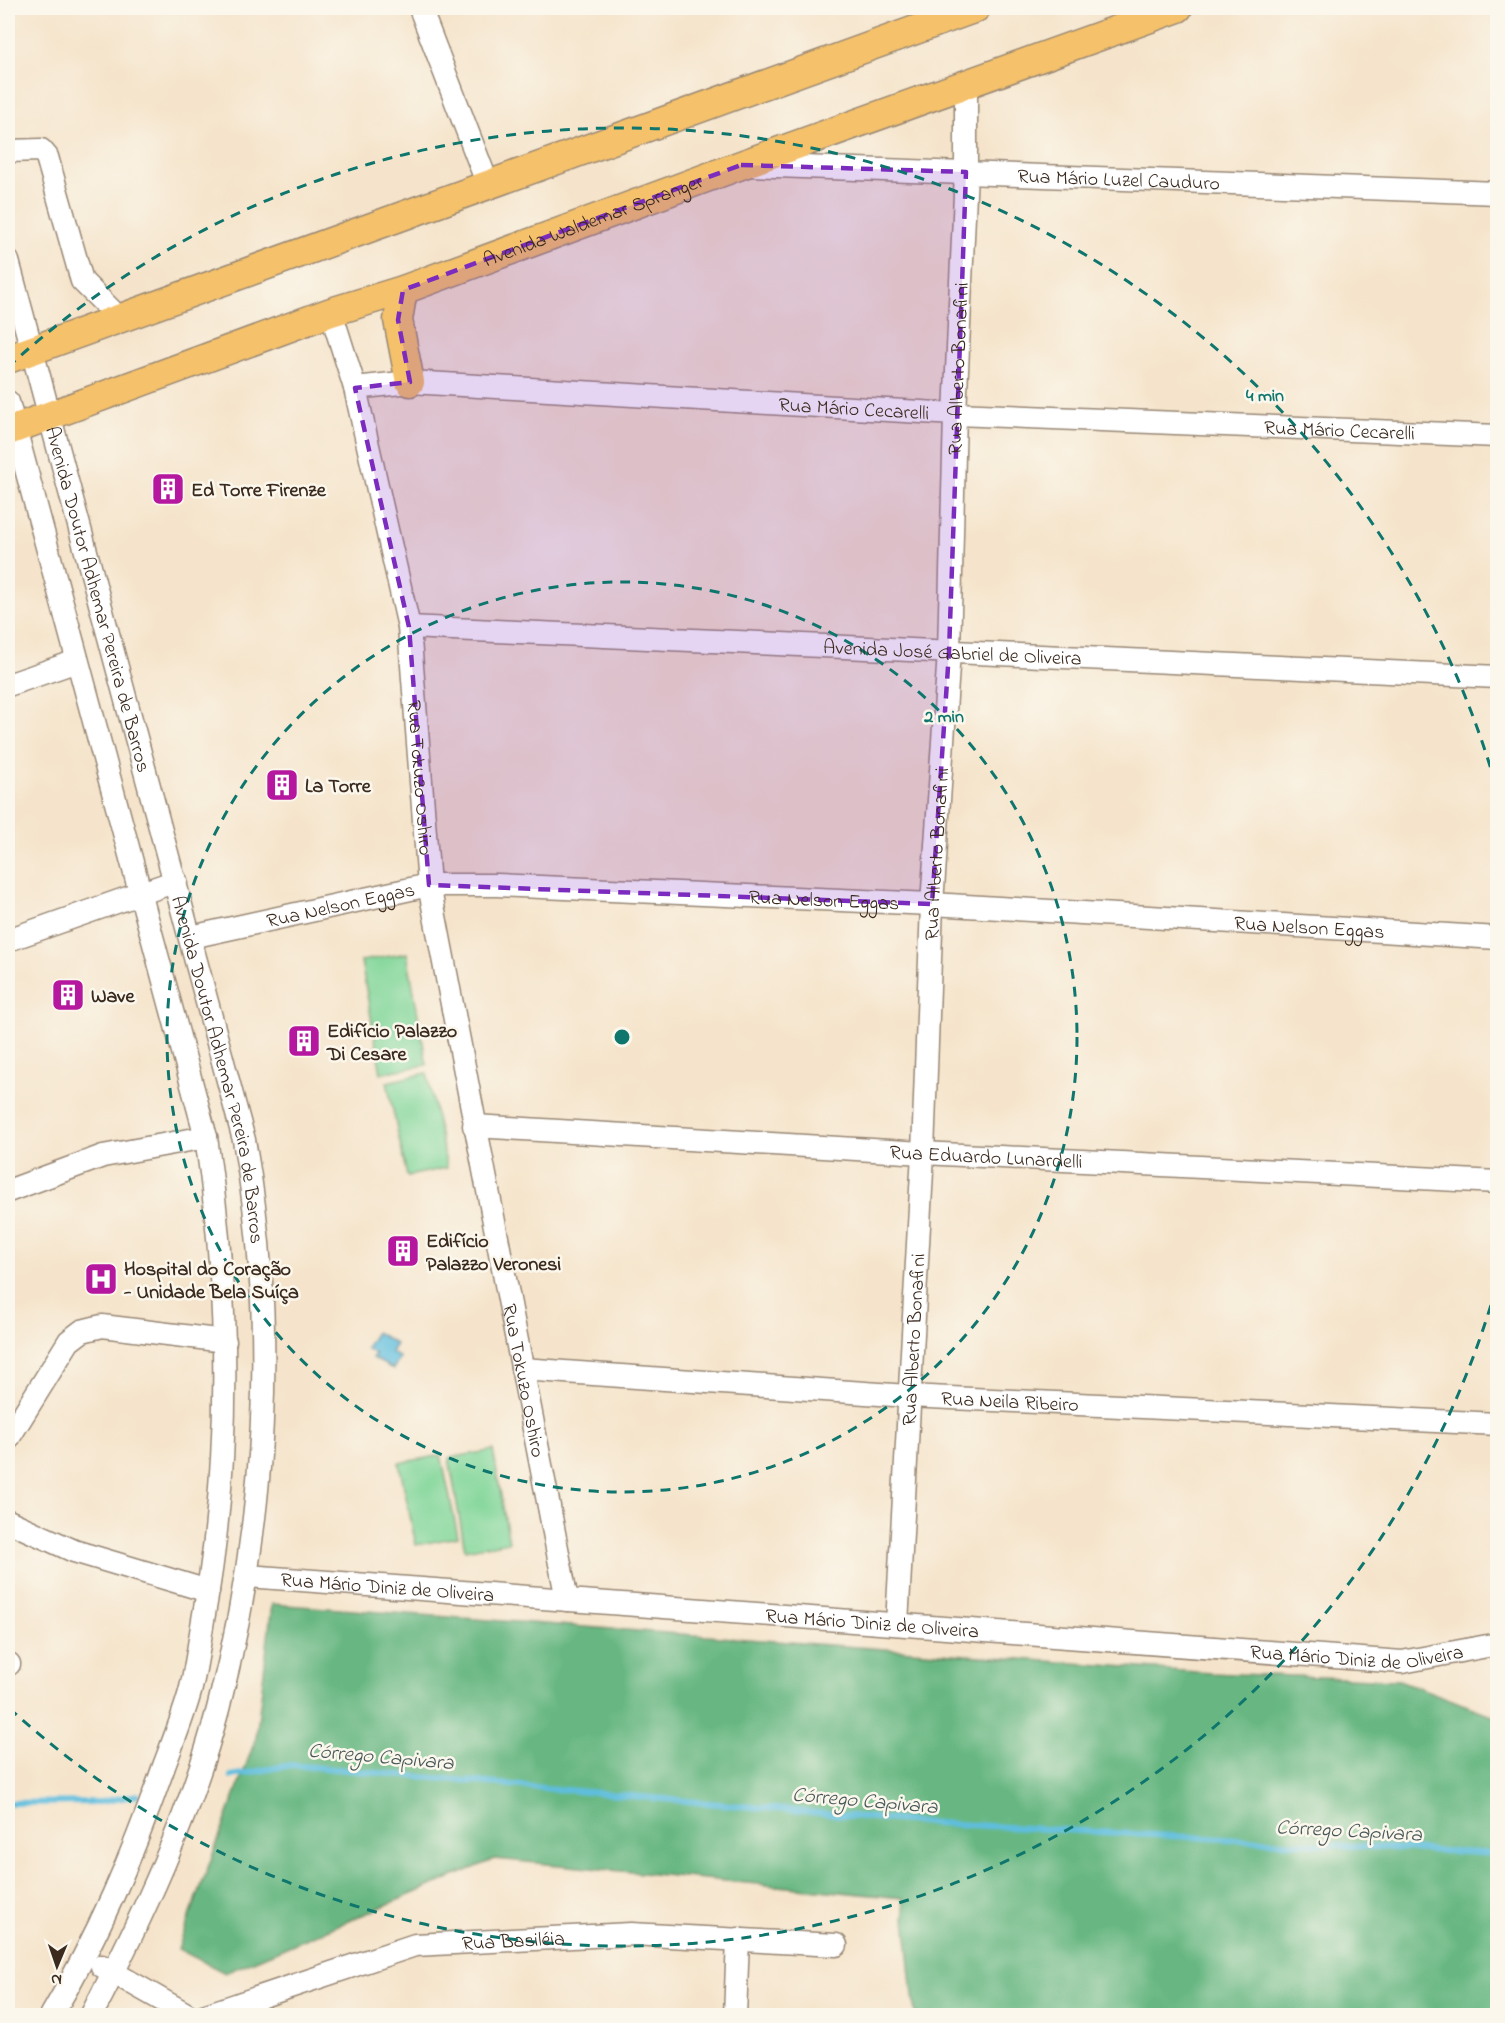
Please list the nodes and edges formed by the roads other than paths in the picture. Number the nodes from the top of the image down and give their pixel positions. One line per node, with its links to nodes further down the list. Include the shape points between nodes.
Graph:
1 (420, 8): 9 (street)
2 (976, 8): 9 (main road)
3 (1178, 8): 4 (main road, Avenida Waldemar Spranger)
4 (1147, 13): 5 (main road, Avenida Waldemar Spranger)
5 (966, 83): 7 (main road, Avenida Waldemar Spranger); 8 (street, Rua Alberto Bonafini)
6 (8, 151): 14 (street, via 41,150 47,157 82,281)
7 (741, 165): 8 (street, Rua Mário Luzel Cauduro); 12 (main road, Avenida Waldemar Spranger)
8 (966, 172): 10 (street, Rua Mário Luzel Cauduro); 18 (street, Rua Alberto Bonafini)
9 (488, 185): 14 (main road)
10 (1497, 193)
11 (8, 261): 15 (street, Avenida Doutor Adhemar Pereira de Barros)
12 (403, 290): 13 (main road, Avenida Waldemar Spranger); 16 (main road, via 398,320)
13 (331, 312): 17 (street, Rua Tokuzo Oshiro); 19 (main road, Avenida Waldemar Spranger)
14 (119, 318): 15 (main road)
15 (19, 354): 19 (street, Avenida Doutor Adhemar Pereira de Barros)
16 (410, 382): 17 (street, Rua Mário Cecarelli); 18 (street, Rua Mário Cecarelli)
17 (355, 388): 22 (street, Rua Tokuzo Oshiro)
18 (955, 414): 21 (street, Rua Mário Cecarelli); 23 (street, Rua Alberto Bonafini)
19 (49, 416): 20 (main road, Avenida Waldemar Spranger); 27 (street, Avenida Doutor Adhemar Pereira de Barros)
20 (10, 420): 24 (street, Avenida Doutor Adhemar Pereira de Barros)
21 (1497, 436)
22 (409, 627): 23 (street, Avenida José Gabriel de Oliveira); 28 (street, Rua Tokuzo Oshiro)
23 (949, 652): 25 (street, Avenida José Gabriel de Oliveira); 30 (street, Rua Alberto Bonafini)
24 (77, 661): 26 (street); 29 (street, Avenida Doutor Adhemar Pereira de Barros)
25 (1497, 677)
26 (8, 686)
27 (176, 881): 29 (street); 31 (street, Avenida Doutor Adhemar Pereira de Barros)
28 (429, 885): 30 (street, Rua Nelson Eggas); 31 (street, Rua Nelson Eggas); 34 (street, Rua Tokuzo Oshiro)
29 (140, 892): 33 (street); 35 (street, Avenida Doutor Adhemar Pereira de Barros)
30 (932, 904): 32 (street, Rua Nelson Eggas); 36 (street, Rua Alberto Bonafini)
31 (191, 936): 45 (street, Avenida Doutor Adhemar Pereira de Barros, via 244,1140 256,1232 264,1382 256,1515)
32 (1497, 938)
33 (8, 940)
34 (474, 1126): 36 (street, Rua Eduardo Lunardelli); 40 (street, Rua Tokuzo Oshiro)
35 (206, 1137): 38 (street, via 103,1156); 39 (street, Avenida Doutor Adhemar Pereira de Barros, via 216,1207)
36 (923, 1154): 37 (street, Rua Eduardo Lunardelli); 41 (street, Rua Alberto Bonafini)
37 (1497, 1182)
38 (8, 1191)
39 (225, 1341): 43 (street, via 102,1326 82,1331 69,1341); 46 (street, Avenida Doutor Adhemar Pereira de Barros, via 226,1411)
40 (522, 1369): 41 (street, Rua Neila Ribeiro); 47 (street, Rua Tokuzo Oshiro)
41 (908, 1396): 42 (street, Rua Neila Ribeiro); 48 (street, Rua Alberto Bonafini)
42 (1497, 1424)
43 (8, 1439)
44 (8, 1521): 46 (street, via 75,1551)
45 (247, 1576): 47 (street, Rua Mário Diniz de Oliveira); 53 (street, Avenida Doutor Adhemar Pereira de Barros, via 218,1710 189,1801)
46 (208, 1591): 52 (street, Avenida Doutor Adhemar Pereira de Barros, via 190,1692 152,1802)
47 (567, 1600): 48 (street, Rua Mário Diniz de Oliveira)
48 (897, 1624): 49 (street, Rua Mário Diniz de Oliveira, via 1402,1662)
49 (1497, 1644)
50 (738, 1939): 51 (street, Rua Basiléia); 57 (street, Rua Basiléia, via 631,1934 415,1945); 58 (street)
51 (836, 1945)
52 (85, 1958): 53 (street); 54 (street, Avenida Doutor Adhemar Pereira de Barros)
53 (114, 1972): 55 (street, Avenida Doutor Adhemar Pereira de Barros); 56 (street)
54 (51, 2016)
55 (91, 2016)
56 (190, 2016)
57 (203, 2016)
58 (735, 2016)

